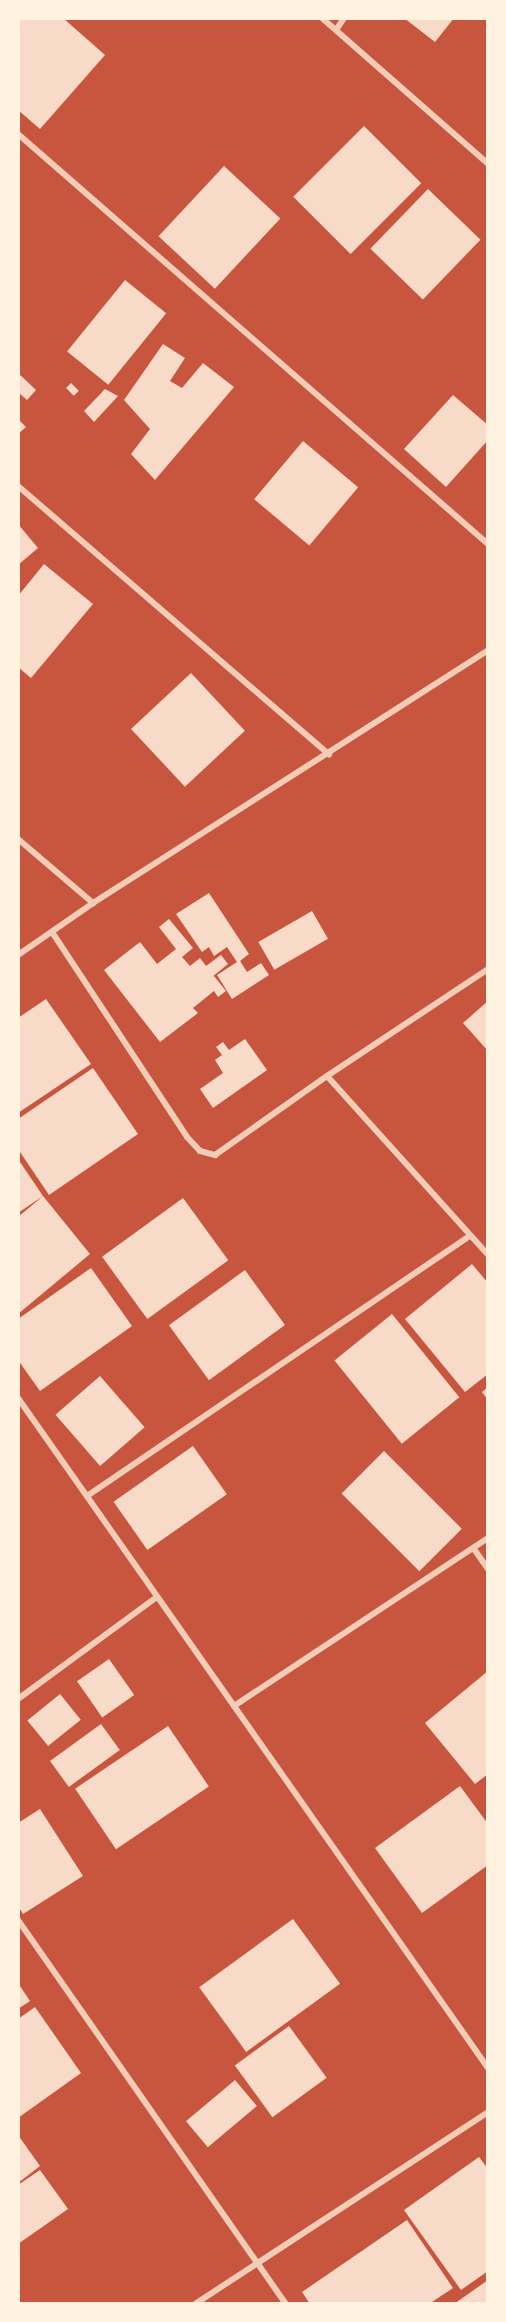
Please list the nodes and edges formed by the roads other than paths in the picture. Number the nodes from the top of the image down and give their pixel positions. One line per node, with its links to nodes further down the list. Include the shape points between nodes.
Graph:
1 (322, 18): 3 (street)
2 (344, 18): 3 (street)
3 (336, 30): 5 (street)
4 (18, 134): 7 (street)
5 (488, 164)
6 (18, 486): 9 (street)
7 (488, 544)
8 (488, 650): 9 (street)
9 (329, 754): 11 (street)
10 (18, 839): 11 (street)
11 (93, 903): 12 (street)
12 (52, 932): 13 (street); 15 (street, via 200,1151 215,1155)
13 (18, 955)
14 (488, 969): 15 (street)
15 (327, 1076): 16 (street)
16 (471, 1236): 17 (street); 19 (street)
17 (488, 1255)
18 (18, 1398): 19 (street)
19 (87, 1496): 23 (street)
20 (488, 1538): 21 (street)
21 (474, 1549): 22 (street); 25 (street)
22 (488, 1569)
23 (157, 1597): 24 (street); 25 (street)
24 (18, 1699)
25 (234, 1706): 27 (street)
26 (18, 1920): 29 (street)
27 (488, 2068)
28 (488, 2112): 29 (street)
29 (257, 2263): 30 (street); 31 (street)
30 (195, 2304)
31 (286, 2304)

